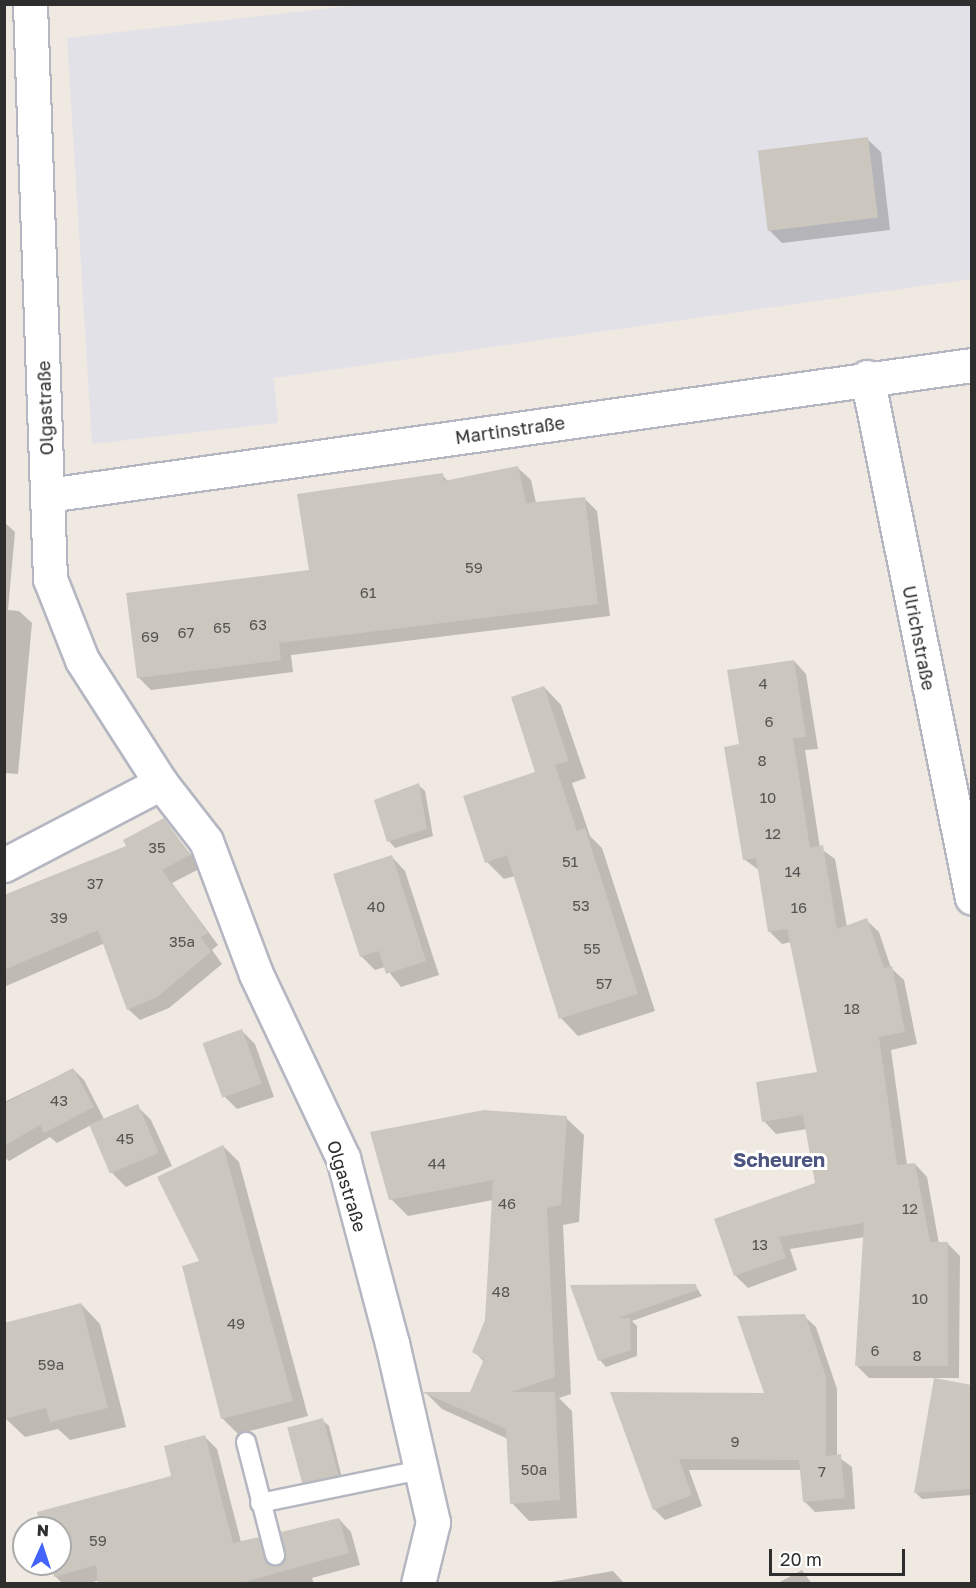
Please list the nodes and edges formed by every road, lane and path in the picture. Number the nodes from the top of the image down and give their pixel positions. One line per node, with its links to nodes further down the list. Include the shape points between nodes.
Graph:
1 (30, 4): 4 (street, Olgastraße)
2 (972, 365): 3 (street, Martinstraße)
3 (867, 377): 4 (street, Martinstraße); 7 (street, Ulrichstraße)
4 (48, 495): 5 (street, Olgastraße, via 50,579 82,660)
5 (161, 783): 6 (street); 9 (street, Olgastraße, via 206,841 256,974 343,1158)
6 (4, 866)
7 (972, 898)
8 (246, 1442): 10 (lane)
9 (421, 1470): 10 (lane); 12 (street, Olgastraße, via 433,1522)
10 (260, 1503): 11 (lane)
11 (274, 1555)
12 (418, 1584)

